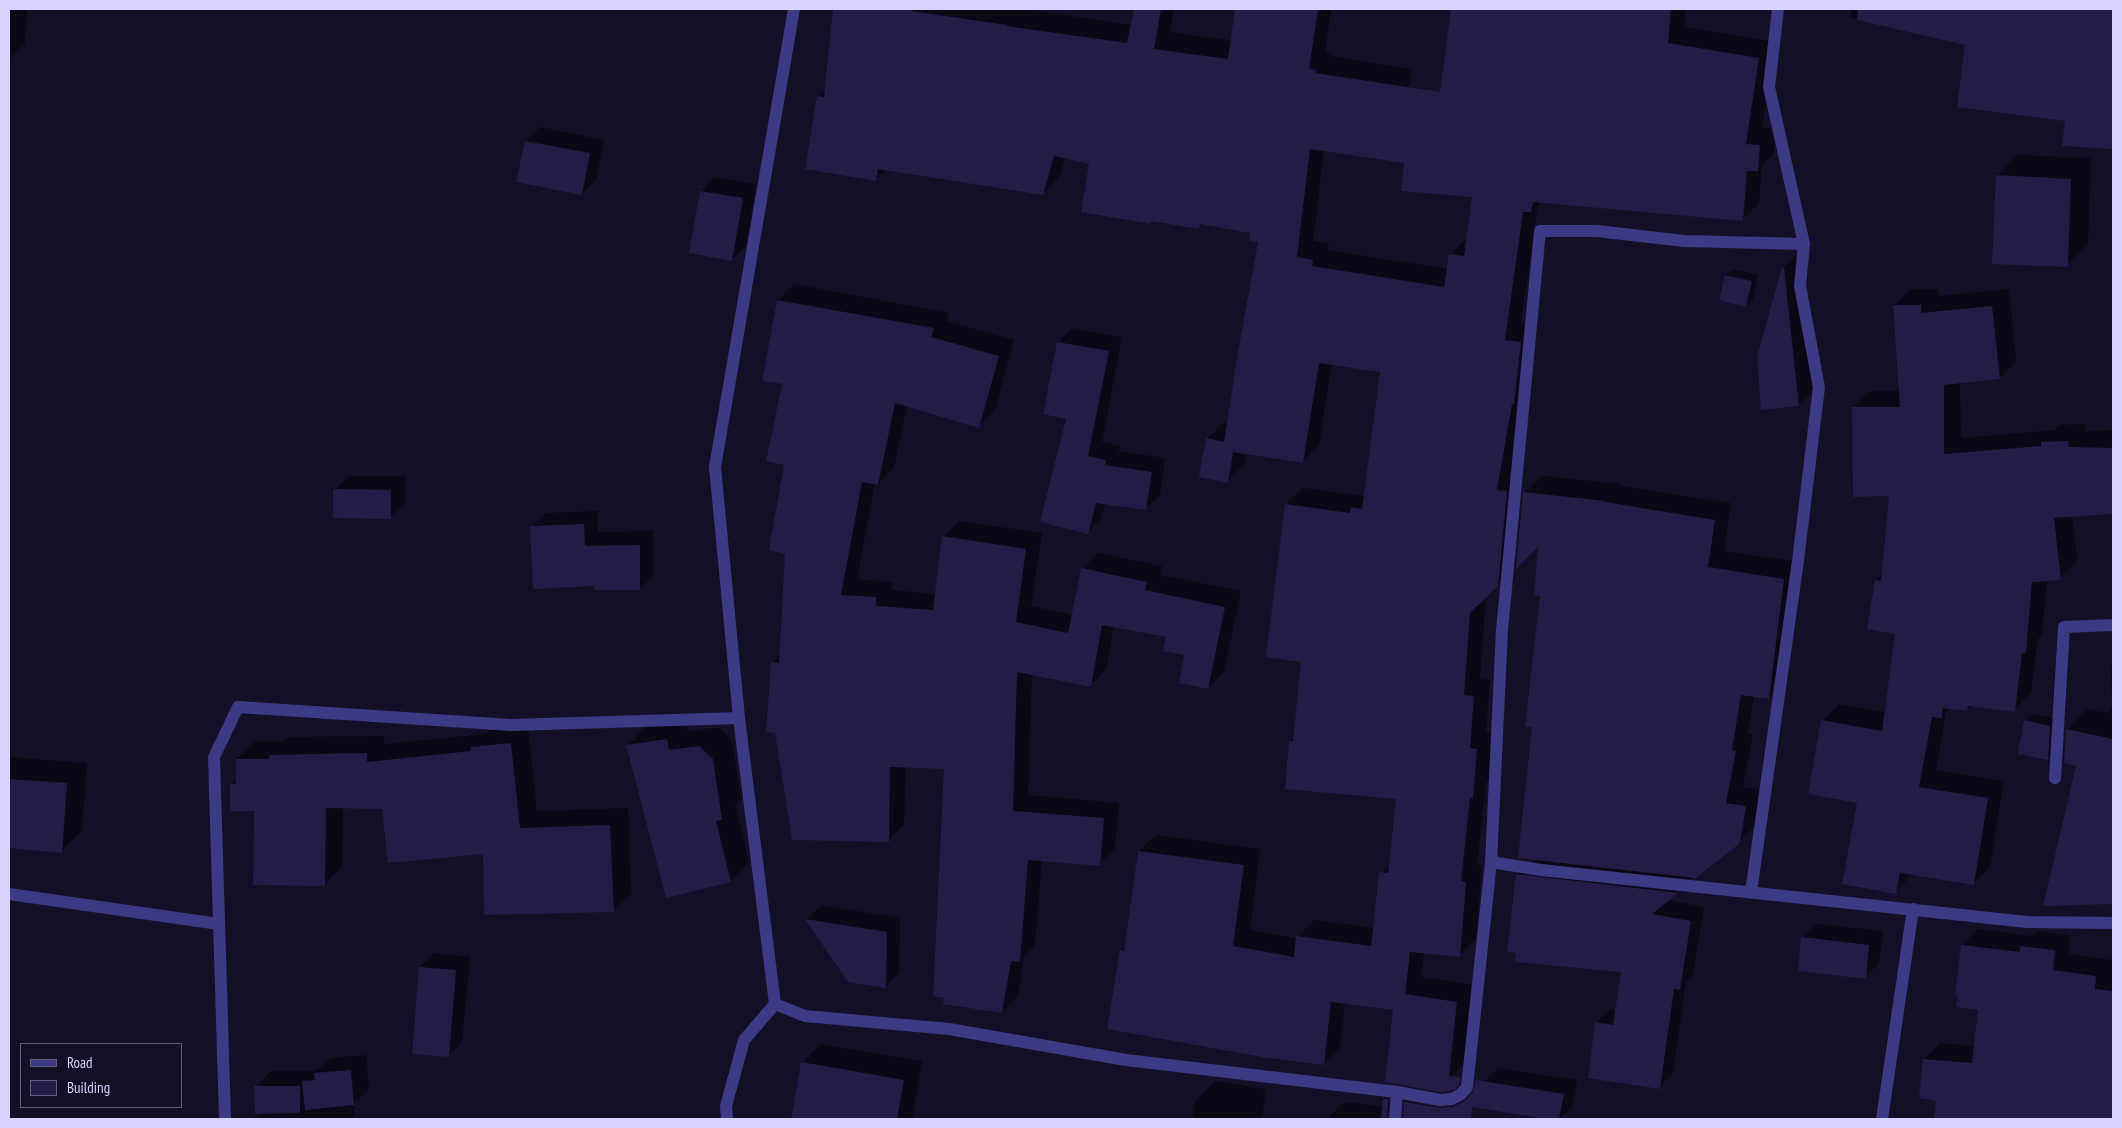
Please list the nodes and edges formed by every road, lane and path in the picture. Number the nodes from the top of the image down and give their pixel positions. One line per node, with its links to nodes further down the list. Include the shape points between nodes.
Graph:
1 (794, 9): 5 (street, via 715,467)
2 (1778, 9): 3 (street, via 1769,87)
3 (1804, 244): 7 (street, via 1684,241 1597,231 1540,231 1502,630); 8 (street, via 1800,286 1819,387)
4 (2113, 625): 6 (street, via 2064,627)
5 (739, 718): 12 (street, via 511,725 238,707 214,757); 13 (street)
6 (2055, 778)
7 (1491, 862): 8 (street); 14 (street, via 1467,1087 1452,1099 1440,1100)
8 (1751, 892): 10 (street)
9 (9, 894): 12 (street)
10 (1913, 909): 11 (street, via 2027,922); 18 (street)
11 (2113, 923)
12 (219, 924): 15 (street)
13 (775, 1004): 14 (street, via 805,1016 949,1029 1126,1060); 16 (street, via 744,1040 726,1106)
14 (1397, 1092): 17 (street)
15 (225, 1119)
16 (727, 1119)
17 (1395, 1119)
18 (1882, 1119)

